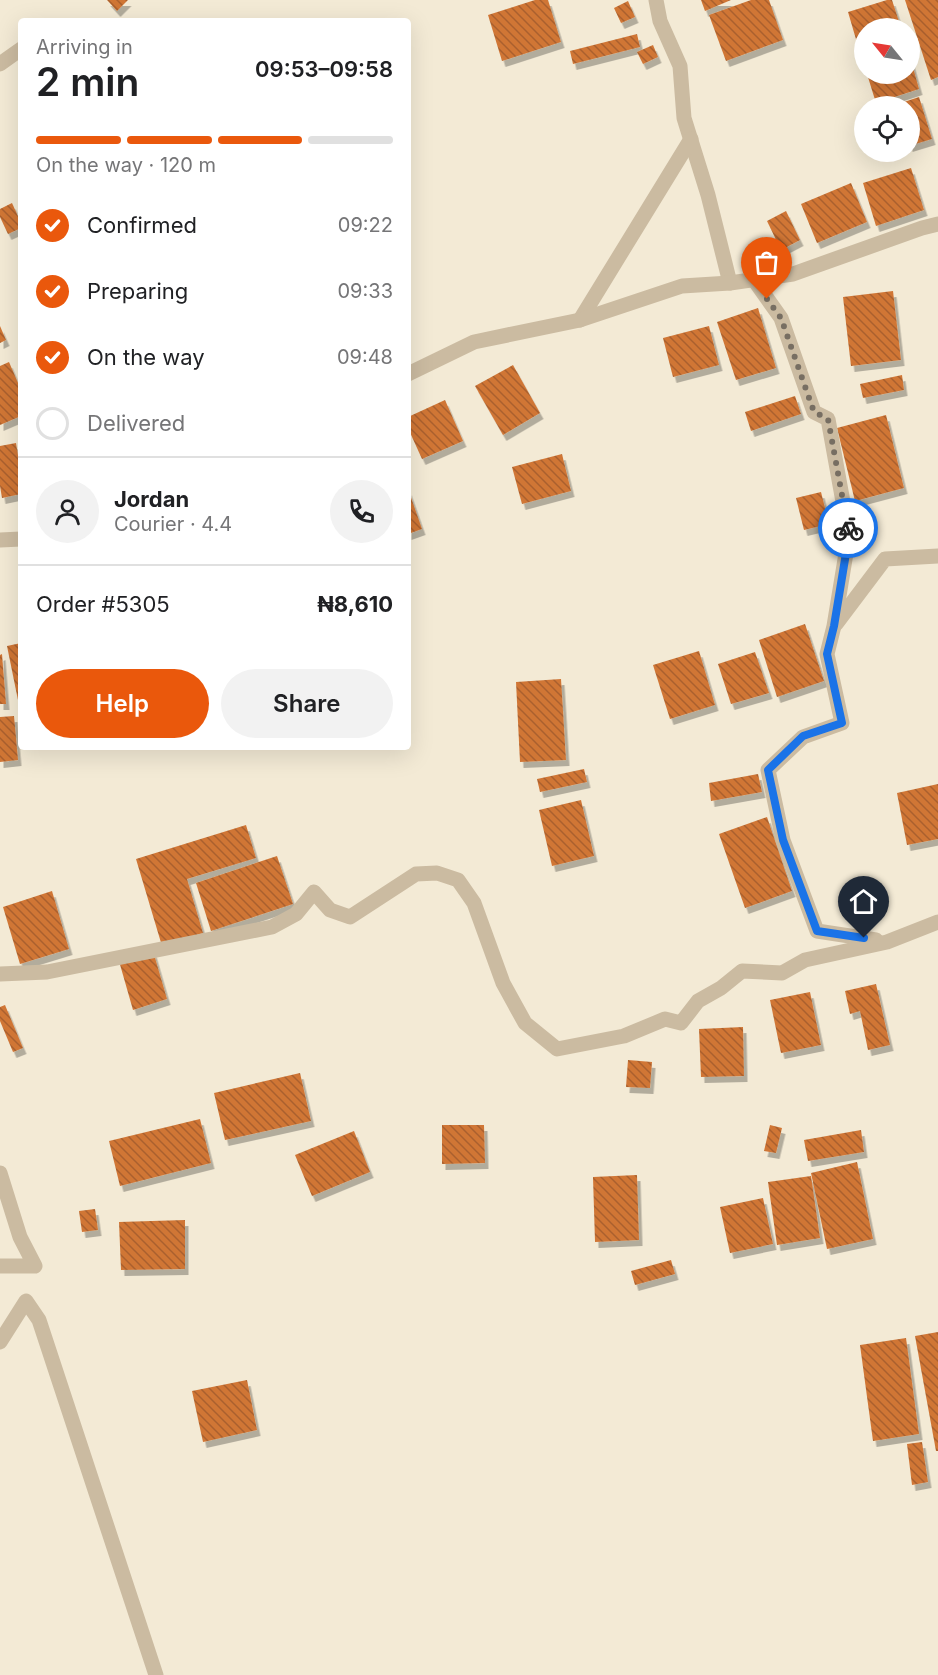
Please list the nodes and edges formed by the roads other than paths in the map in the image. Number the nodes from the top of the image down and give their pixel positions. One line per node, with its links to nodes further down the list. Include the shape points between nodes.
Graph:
1 (656, 0): 4 (street, via 660,21 680,66 684,118)
2 (18, 51): 3 (street)
3 (0, 64)
4 (691, 139): 7 (street); 8 (street)
5 (938, 224): 6 (street, via 793,274)
6 (754, 280): 7 (street); 13 (street, via 781,318 814,412 828,419 849,535)
7 (730, 283): 8 (street, via 682,286)
8 (580, 320): 9 (street, via 474,342)
9 (411, 373)
10 (18, 538): 11 (street)
11 (0, 540)
12 (938, 556): 13 (street, via 885,559)
13 (834, 626): 15 (street, via 827,654 842,723 803,736 768,770 783,840 817,931)
14 (938, 922): 15 (street)
15 (887, 942): 16 (street, via 805,960 782,973 742,971 698,1002 681,1023 665,1020 624,1036 557,1049 525,1023 503,983 474,903 458,880 437,873 416,874 350,917 330,910 314,892 296,914 272,927 47,972)
16 (0, 974)
17 (0, 1173): 18 (street, via 20,1237 34,1266)
18 (0, 1266)
19 (0, 1342): 20 (street, via 26,1301 39,1320)
20 (156, 1675)

